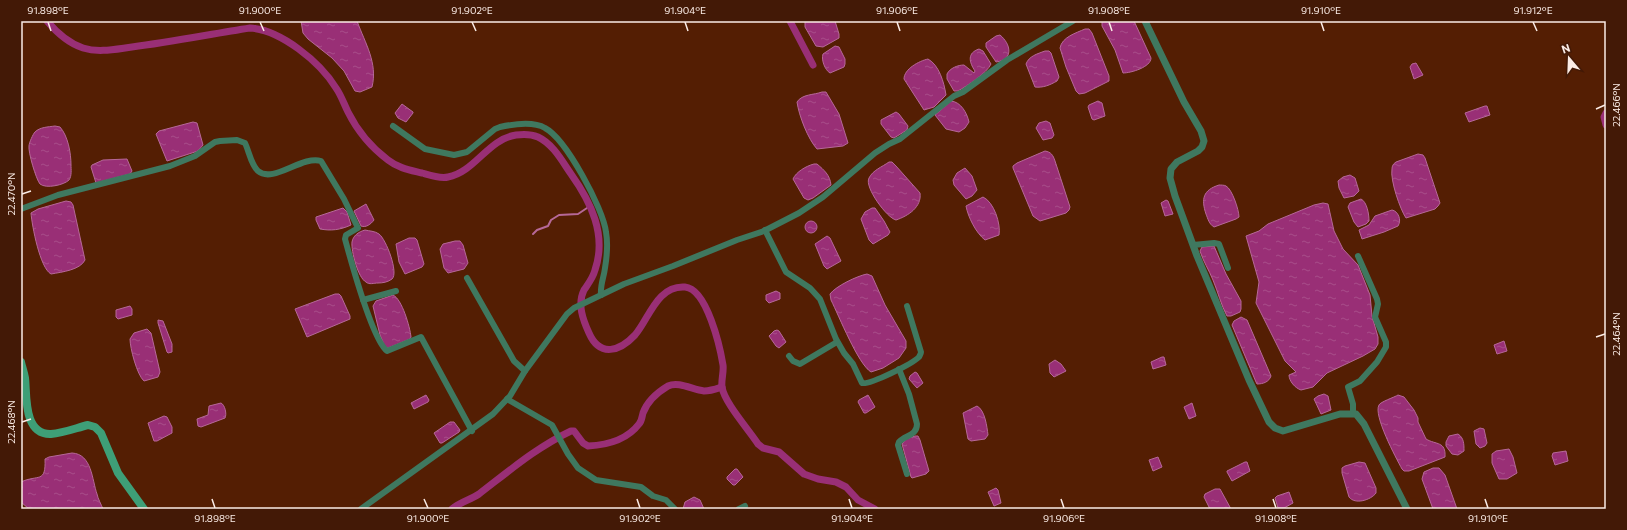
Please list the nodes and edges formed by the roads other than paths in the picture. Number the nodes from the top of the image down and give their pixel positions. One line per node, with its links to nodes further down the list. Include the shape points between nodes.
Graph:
1 (1073, 21): 5 (street, via 1007,60 964,92 954,96 900,139 875,153 823,197 799,213)
2 (1145, 21): 6 (street, via 1204,141 1202,147 1177,162 1170,172 1172,186)
3 (393, 126): 11 (street, via 425,149 454,155 467,152 500,127 534,124 553,133 583,178 603,221 607,245)
4 (21, 209): 12 (street, via 58,195 170,166 195,156 220,141 237,140 244,143 257,171 264,175 316,159 324,165 358,228 346,235 345,239)
5 (765, 230): 11 (street); 14 (street, via 786,272 810,288 820,299)
6 (1193, 245): 8 (street, via 1219,244); 20 (street, via 1249,380 1266,416 1275,428 1285,431 1340,414)
7 (1358, 256): 20 (street, via 1378,301 1375,316 1386,347 1360,382 1348,388)
8 (1228, 268)
9 (467, 278): 18 (street, via 514,361)
10 (396, 291): 12 (street)
11 (601, 295): 18 (street, via 567,314)
12 (363, 300): 21 (street, via 377,336 387,351 421,337)
13 (907, 306): 17 (street, via 921,352 918,358)
14 (838, 342): 15 (street, via 800,364 793,361); 17 (street, via 862,383 869,383)
15 (790, 356)
16 (21, 362): 23 (main road, via 29,415 34,426 52,434 88,425 95,427 101,433 118,473)
17 (899, 369): 22 (street, via 917,424 915,432 898,445)
18 (525, 372): 19 (street)
19 (507, 399): 21 (street, via 494,414); 25 (street, via 552,425 578,468 590,477 642,487 653,496 666,500)
20 (1353, 413): 26 (street, via 1361,420)
21 (472, 431): 24 (street)
22 (907, 474)
23 (144, 509)
24 (361, 509)
25 (674, 509)
26 (1407, 509)

